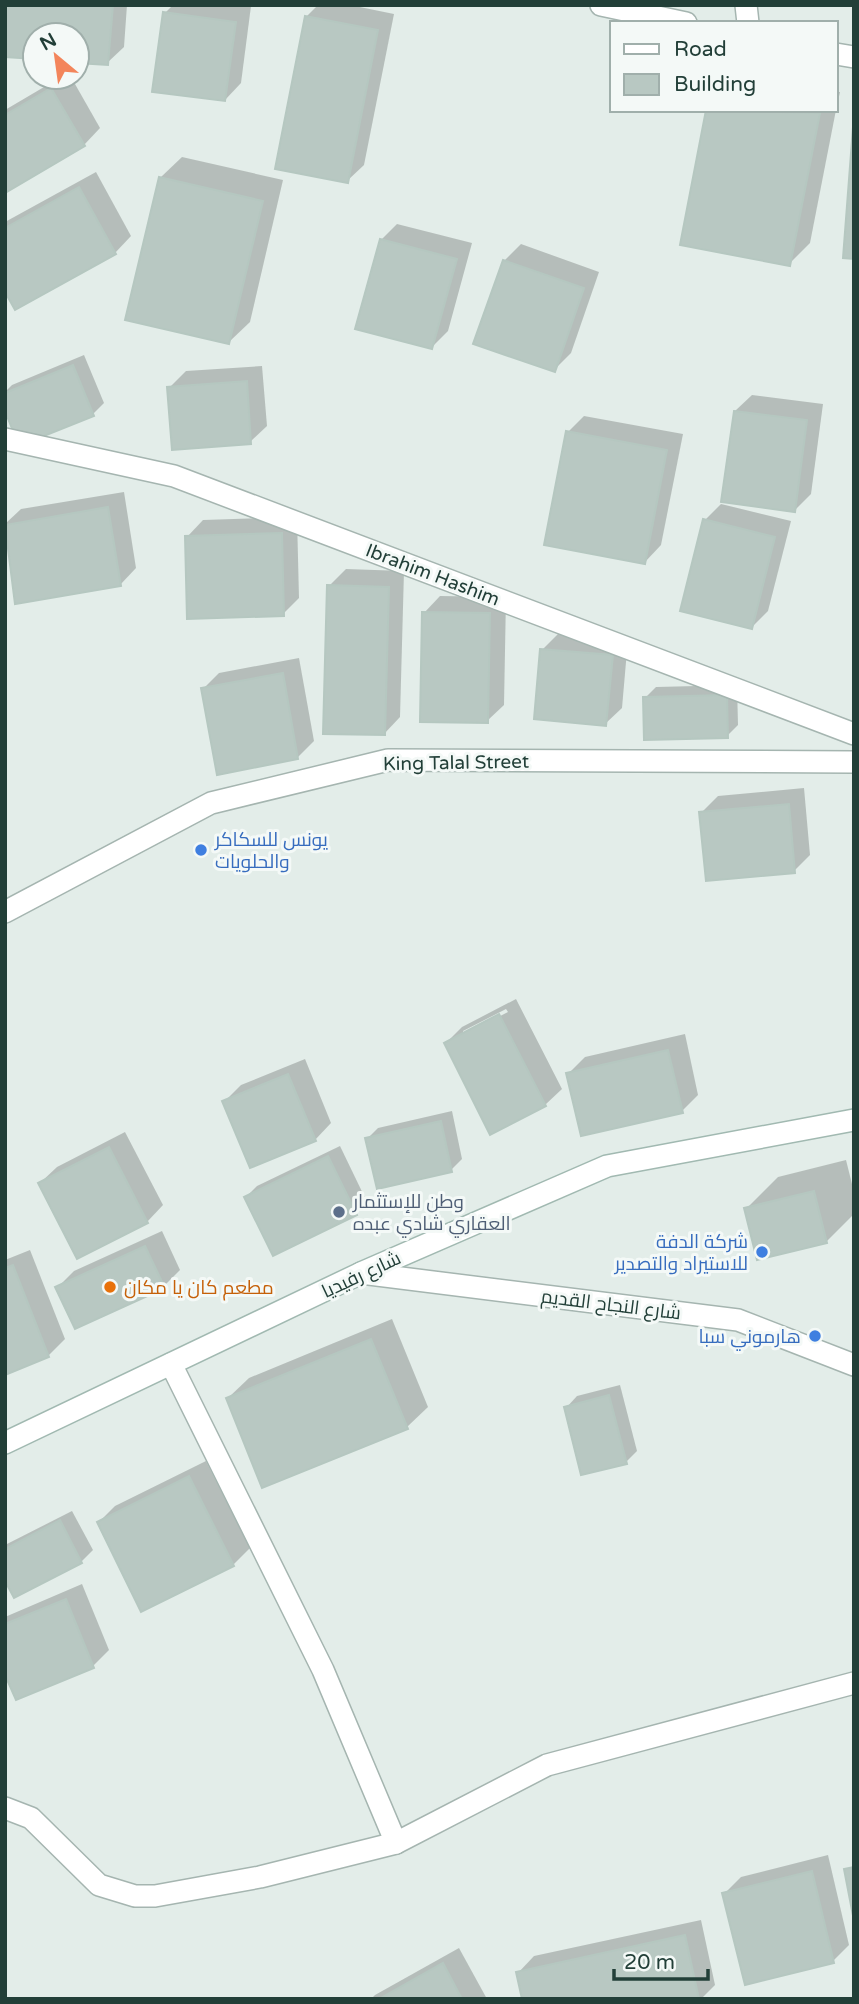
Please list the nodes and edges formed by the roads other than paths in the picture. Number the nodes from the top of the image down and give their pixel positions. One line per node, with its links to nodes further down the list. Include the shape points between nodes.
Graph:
1 (601, 5): 2 (street)
2 (677, 21)
3 (5, 439): 4 (street, Ibrahim Hashim, via 174,476)
4 (854, 734)
5 (854, 762): 6 (street, King Talal Street, via 388,760 211,803)
6 (5, 912)
7 (854, 1120): 8 (street, شارع رفيديا, via 607,1166)
8 (361, 1273): 9 (street, شارع رفيديا); 10 (street, شارع النجاح القديم, via 737,1320)
9 (172, 1364): 11 (street, شارع رفيديا); 14 (street, via 323,1670)
10 (854, 1365)
11 (5, 1443)
12 (854, 1683): 14 (street, via 547,1765)
13 (5, 1808): 14 (street, via 31,1818 99,1885 135,1896 260,1877)
14 (397, 1843)

